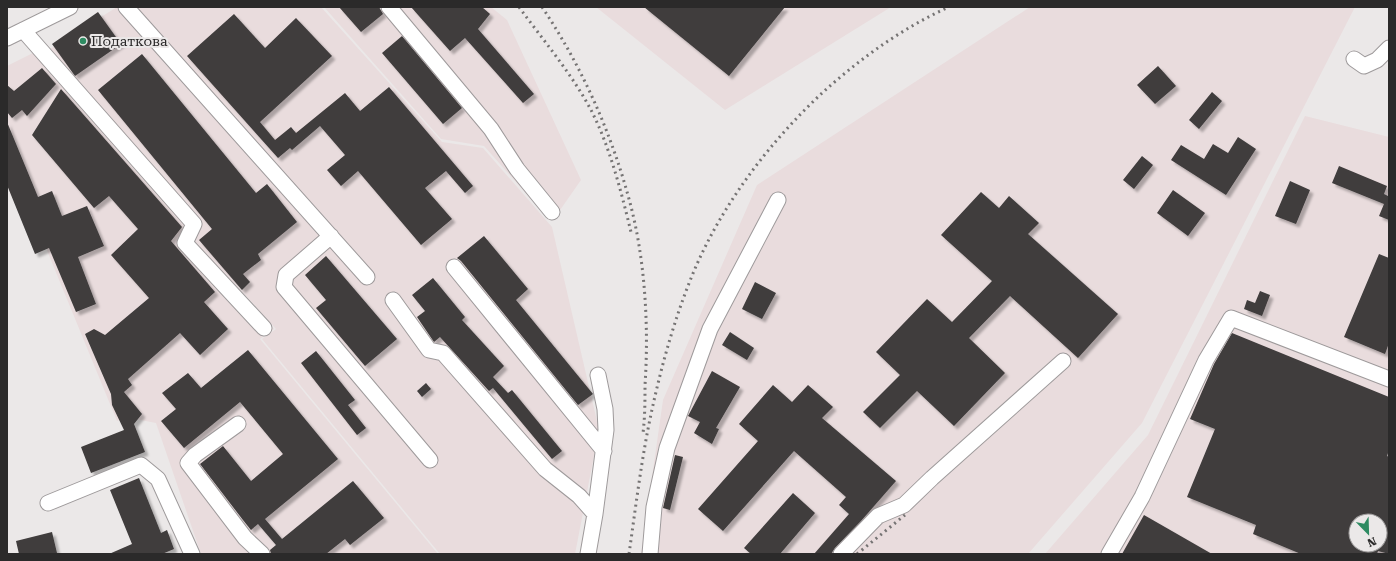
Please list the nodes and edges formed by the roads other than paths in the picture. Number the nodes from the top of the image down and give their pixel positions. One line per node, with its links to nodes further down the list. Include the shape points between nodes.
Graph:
1 (70, 7): 4 (street)
2 (126, 7): 10 (street)
3 (389, 7): 9 (street, via 491,129 517,169)
4 (23, 30): 5 (street); 14 (street, via 194,224 185,243)
5 (7, 38)
6 (1389, 48): 7 (street, via 1377,60 1364,66)
7 (1354, 59)
8 (778, 200): 26 (street, via 710,329 667,448 654,507)
9 (552, 212)
10 (331, 236): 12 (street); 20 (street, via 286,275 284,288)
11 (454, 267): 19 (street)
12 (366, 277)
13 (392, 300): 22 (street, via 429,350 443,353 545,469 579,496)
14 (264, 328)
15 (1063, 361): 27 (street, via 904,505 878,516)
16 (598, 375): 19 (street, via 605,409)
17 (1389, 380): 28 (street, via 1231,318 1206,360 1142,498)
18 (238, 424): 24 (street, via 188,462 245,538)
19 (604, 451): 22 (street)
20 (430, 460)
21 (48, 503): 23 (street, via 141,465 158,478)
22 (595, 514): 25 (street)
23 (192, 554)
24 (262, 554)
25 (588, 554)
26 (650, 554)
27 (841, 554)
28 (1109, 554)

